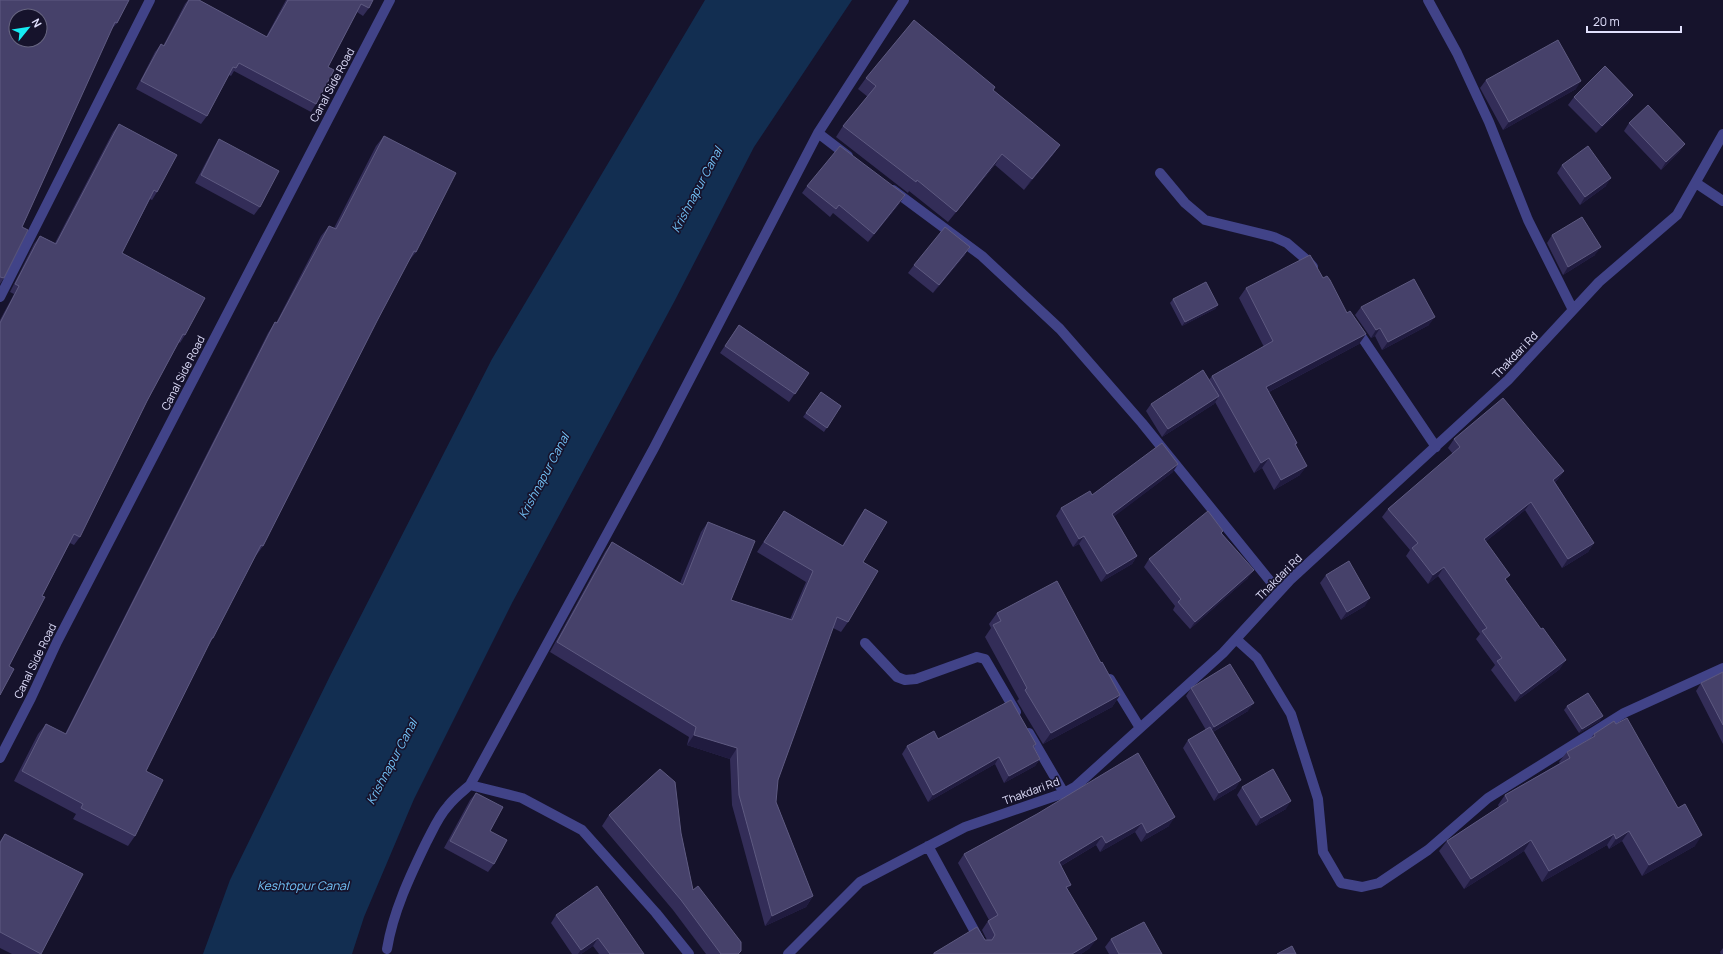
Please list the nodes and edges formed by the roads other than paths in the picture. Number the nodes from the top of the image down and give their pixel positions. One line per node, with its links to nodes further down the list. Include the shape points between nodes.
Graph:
1 (150, 0): 13 (street)
2 (390, 0): 23 (street, Canal Side Road, via 57,642)
3 (904, 0): 5 (street)
4 (1428, 0): 14 (street, via 1464,67 1528,220)
5 (818, 133): 7 (street); 24 (street, via 654,448)
6 (1723, 134): 9 (street, Thakdari Rd)
7 (858, 164)
8 (1160, 173): 12 (street, via 1185,203 1205,220 1274,236 1287,243 1308,261)
9 (1696, 183): 11 (street); 14 (street, Thakdari Rd, via 1677,215 1599,282)
10 (887, 185): 17 (street, via 982,256 1060,329 1157,441)
11 (1723, 201)
12 (1322, 278)
13 (0, 297)
14 (1573, 310): 16 (street, Thakdari Rd, via 1508,380)
15 (1348, 316): 16 (street)
16 (1436, 447): 17 (street, Thakdari Rd)
17 (1279, 592): 18 (street, Thakdari Rd)
18 (1236, 639): 20 (street, via 1257,658 1291,714 1318,800 1323,852 1341,883 1362,887 1379,883 1428,850 1488,798 1624,713); 22 (street, Thakdari Rd)
19 (865, 643): 25 (street, via 897,677 905,680 916,679 977,657 985,659)
20 (1723, 668)
21 (1104, 669): 22 (street)
22 (1140, 728): 25 (street, Thakdari Rd, via 1075,787)
23 (0, 758)
24 (470, 785): 28 (street, via 438,819 399,906); 29 (street, via 522,798 582,830)
25 (1064, 793): 26 (street, Thakdari Rd, via 965,827)
26 (928, 846): 27 (street); 30 (street, Thakdari Rd, via 860,882)
27 (982, 944)
28 (387, 949)
29 (689, 954)
30 (788, 954)

